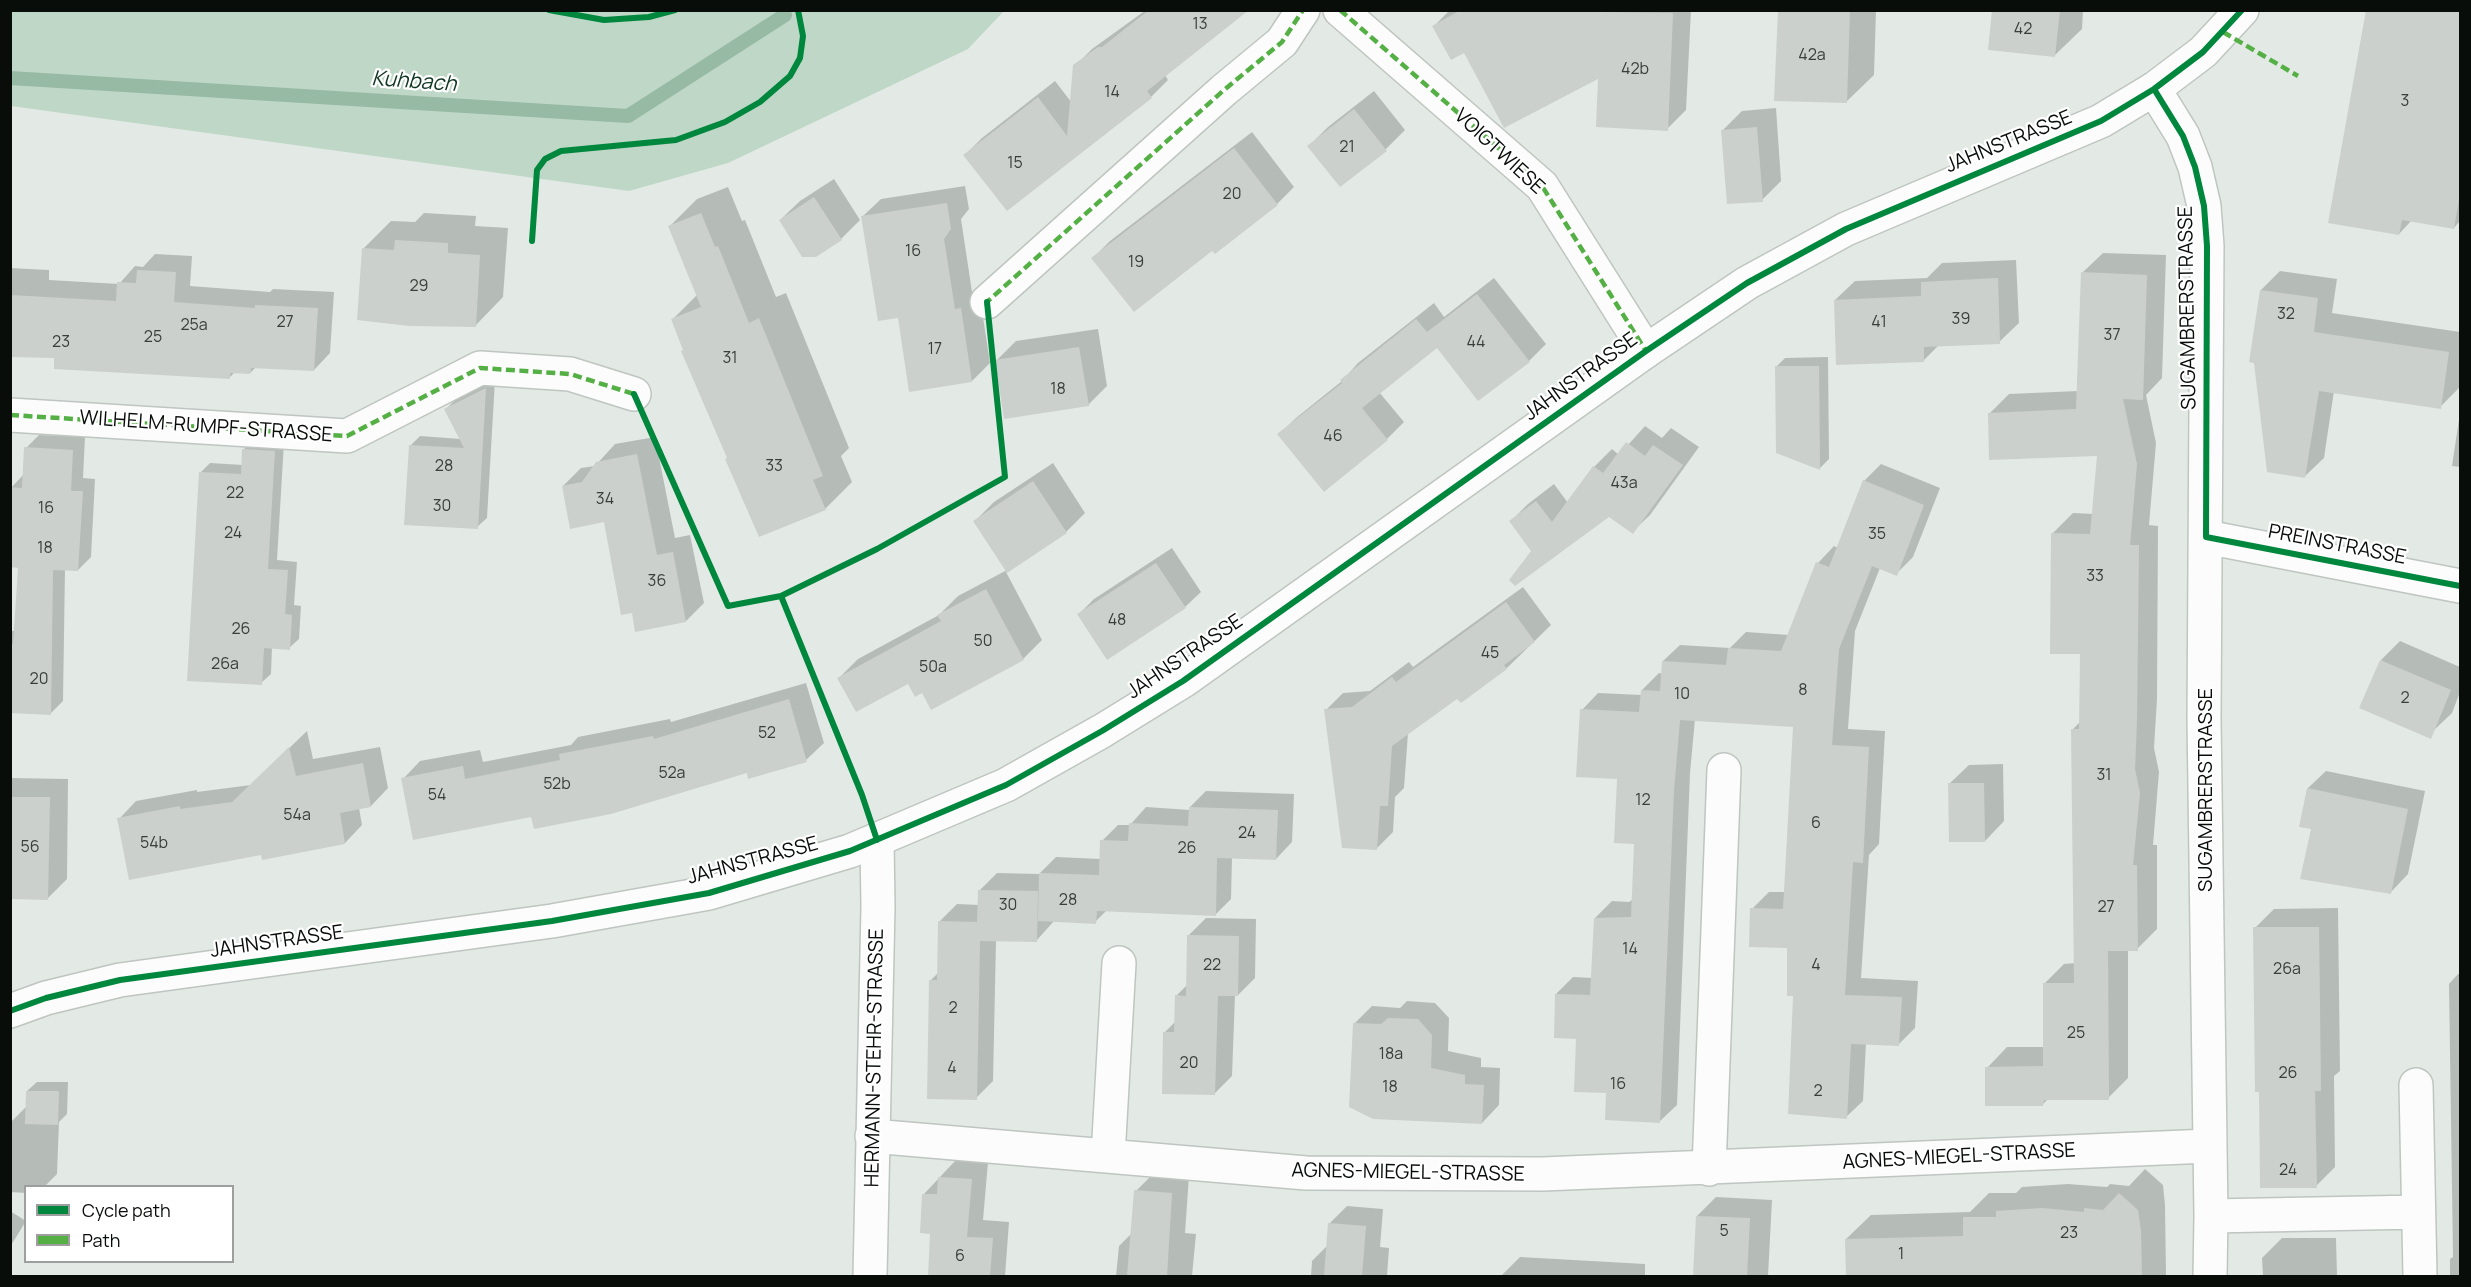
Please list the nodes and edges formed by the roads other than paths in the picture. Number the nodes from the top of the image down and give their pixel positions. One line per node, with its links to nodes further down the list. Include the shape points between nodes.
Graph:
1 (1303, 10): 5 (street, via 1282,42)
2 (1340, 10): 6 (street, VOIGTWIESE, via 1542,186)
3 (2242, 10): 4 (street, JAHNSTRASSE, via 2203,52)
4 (2154, 89): 6 (street, JAHNSTRASSE, via 2102,121 1846,228 1747,283); 9 (street, SUGAMBRERSTRASSE, via 2183,136 2204,206)
5 (987, 302)
6 (1646, 351): 12 (street, JAHNSTRASSE, via 1183,681 1006,785)
7 (634, 394): 8 (street, WILHELM-RUMPF-STRASSE, via 570,374 480,368 347,436)
8 (10, 415)
9 (2206, 537): 10 (street, PREINSTRASSE); 17 (street, SUGAMBRERSTRASSE)
10 (2460, 585)
11 (1724, 770): 19 (street)
12 (876, 840): 14 (street, JAHNSTRASSE, via 709,893 552,921 120,980); 16 (street, HERMANN-STEHR-STRASSE)
13 (1119, 963): 18 (street)
14 (10, 1011)
15 (2416, 1085): 20 (street)
16 (872, 1136): 18 (street, AGNES-MIEGEL-STRASSE); 22 (street, HERMANN-STEHR-STRASSE)
17 (2209, 1146): 19 (street, AGNES-MIEGEL-STRASSE); 21 (street, SUGAMBRERSTRASSE)
18 (1108, 1156): 19 (street, AGNES-MIEGEL-STRASSE, via 1306,1173 1542,1174)
19 (1709, 1169)
20 (2418, 1212): 21 (street); 24 (street)
21 (2211, 1216): 23 (street, SUGAMBRERSTRASSE)
22 (870, 1276)
23 (2210, 1276)
24 (2420, 1276)

